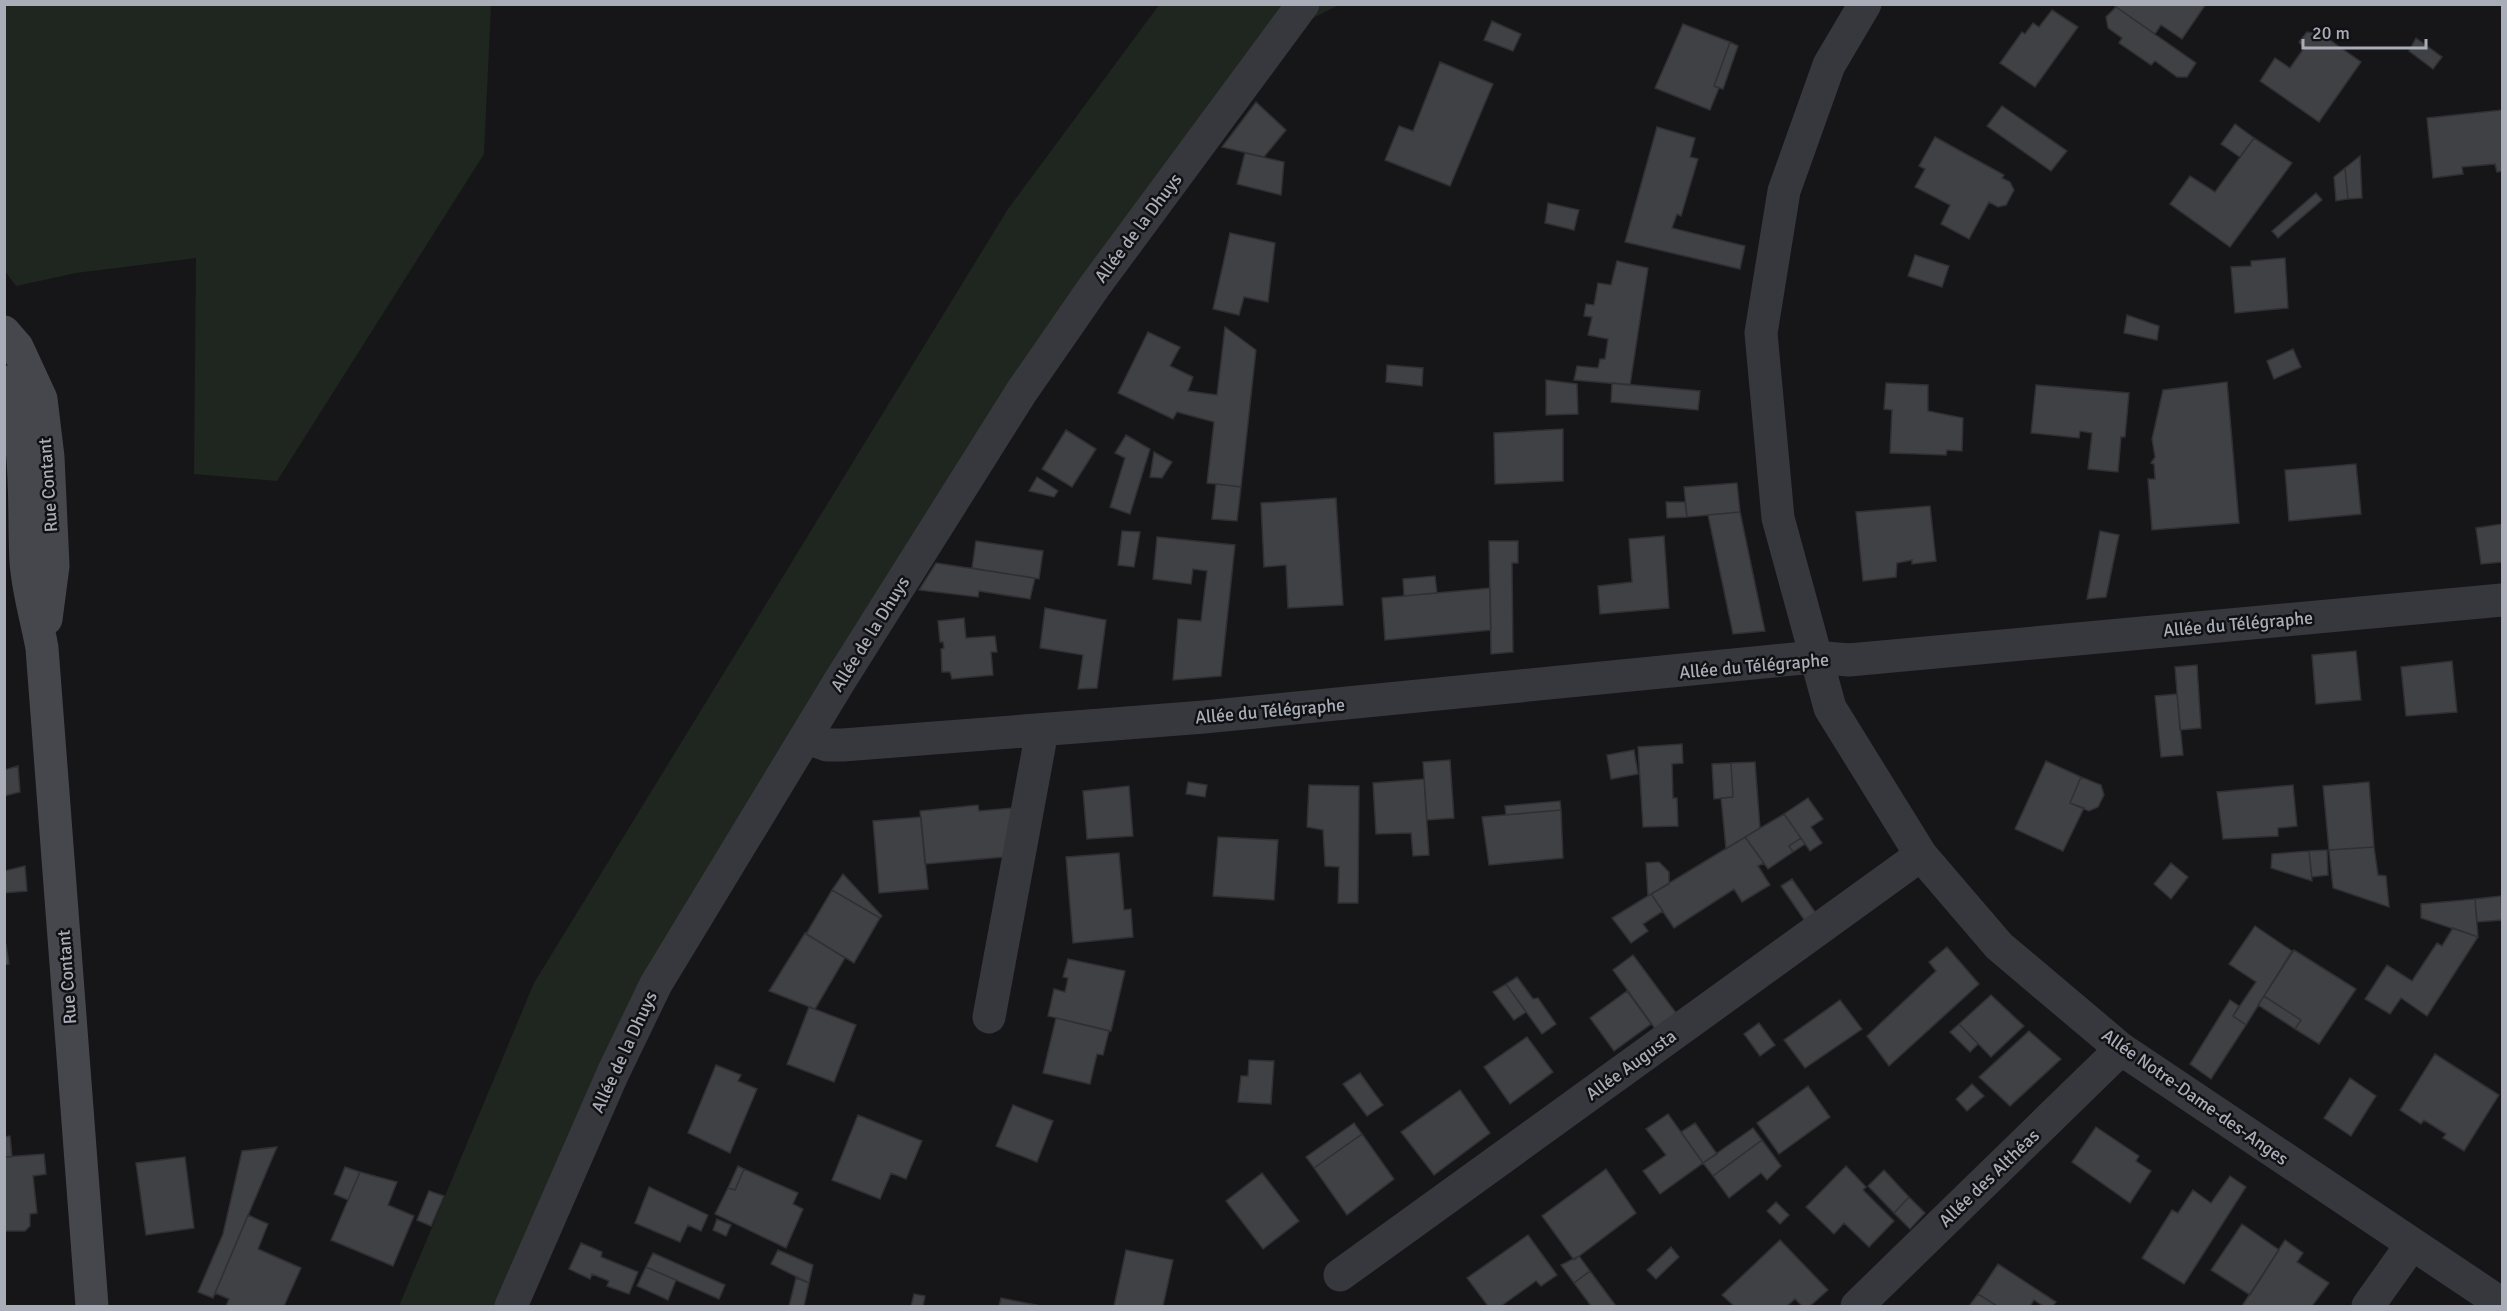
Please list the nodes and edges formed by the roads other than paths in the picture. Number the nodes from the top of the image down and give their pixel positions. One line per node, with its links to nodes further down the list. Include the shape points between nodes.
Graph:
1 (1303, 4): 9 (street, Allée de la Dhuys, via 1022,391)
2 (1865, 4): 7 (street, Allée Notre-Dame-des-Anges, via 1829,65 1784,191 1761,333 1778,518)
3 (4, 332): 6 (main road, Rue Contant, via 17,347 41,399 47,446 53,566)
4 (4, 382): 6 (main road, Rue Contant, via 12,394 21,443 26,565)
5 (2502, 600): 7 (street, Allée du Télégraphe, via 1849,660)
6 (42, 648): 16 (main road, Rue Contant)
7 (1814, 657): 8 (street, Allée du Télégraphe); 10 (street, Allée Notre-Dame-des-Anges, via 1830,708)
8 (1042, 732): 9 (street, Allée du Télégraphe, via 843,745 827,745); 11 (street)
9 (806, 737): 17 (street, Allée de la Dhuys, via 656,984)
10 (1921, 855): 12 (street, Allée Notre-Dame-des-Anges, via 1999,946); 14 (street, Allée Augusta)
11 (989, 1017)
12 (2121, 1049): 13 (street, Allée Notre-Dame-des-Anges); 18 (street, Allée des Althéas)
13 (2412, 1244): 15 (street, Allée Notre-Dame-des-Anges); 19 (street)
14 (1340, 1275)
15 (2502, 1304)
16 (92, 1306)
17 (511, 1306)
18 (1857, 1306)
19 (2368, 1306)

